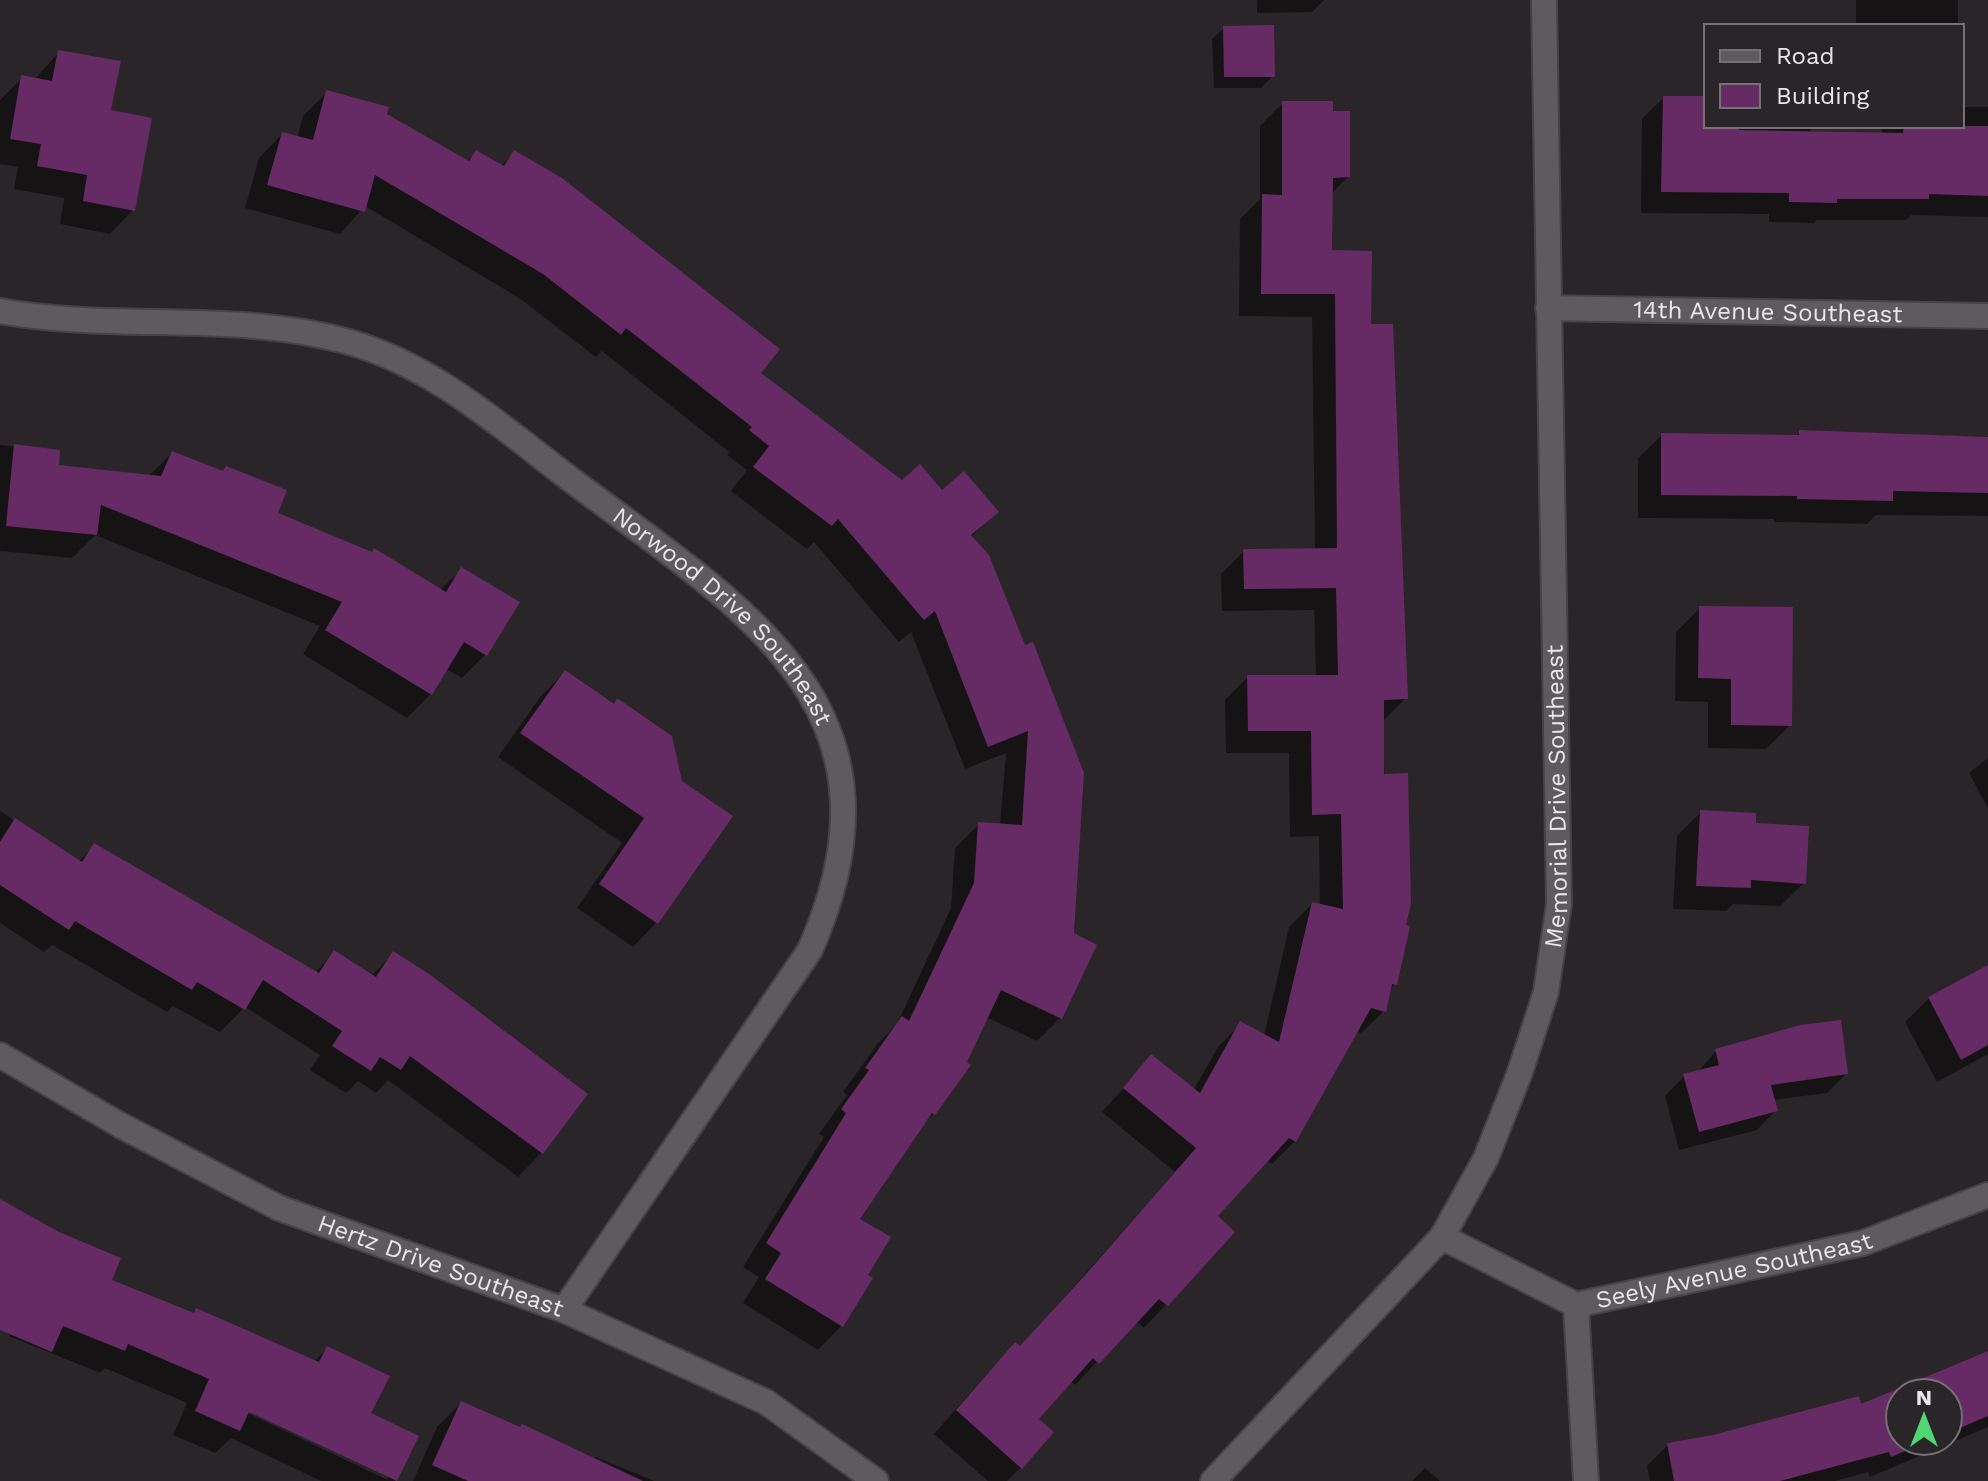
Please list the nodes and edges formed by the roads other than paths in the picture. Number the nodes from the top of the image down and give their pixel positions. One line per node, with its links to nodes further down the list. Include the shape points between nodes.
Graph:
1 (1544, 0): 2 (street, Memorial Drive Southeast)
2 (1548, 308): 4 (street, 14th Avenue Southeast); 7 (street, Memorial Drive Southeast, via 1559,904 1546,992 1520,1072 1486,1158)
3 (0, 311): 9 (street, Norwood Drive Southeast, via 45,319 254,323 351,342 436,378 716,588 774,642 819,705 842,776 844,839 831,901 810,950)
4 (1988, 316)
5 (0, 1055): 9 (street, Hertz Drive Southeast, via 279,1208)
6 (1988, 1195): 8 (street, Seely Avenue Southeast, via 1863,1243)
7 (1442, 1237): 8 (street, Seely Avenue Southeast); 11 (street, Memorial Drive Southeast)
8 (1576, 1305): 12 (street)
9 (564, 1310): 10 (street, Hertz Drive Southeast, via 766,1402)
10 (876, 1481)
11 (1213, 1481)
12 (1586, 1481)

